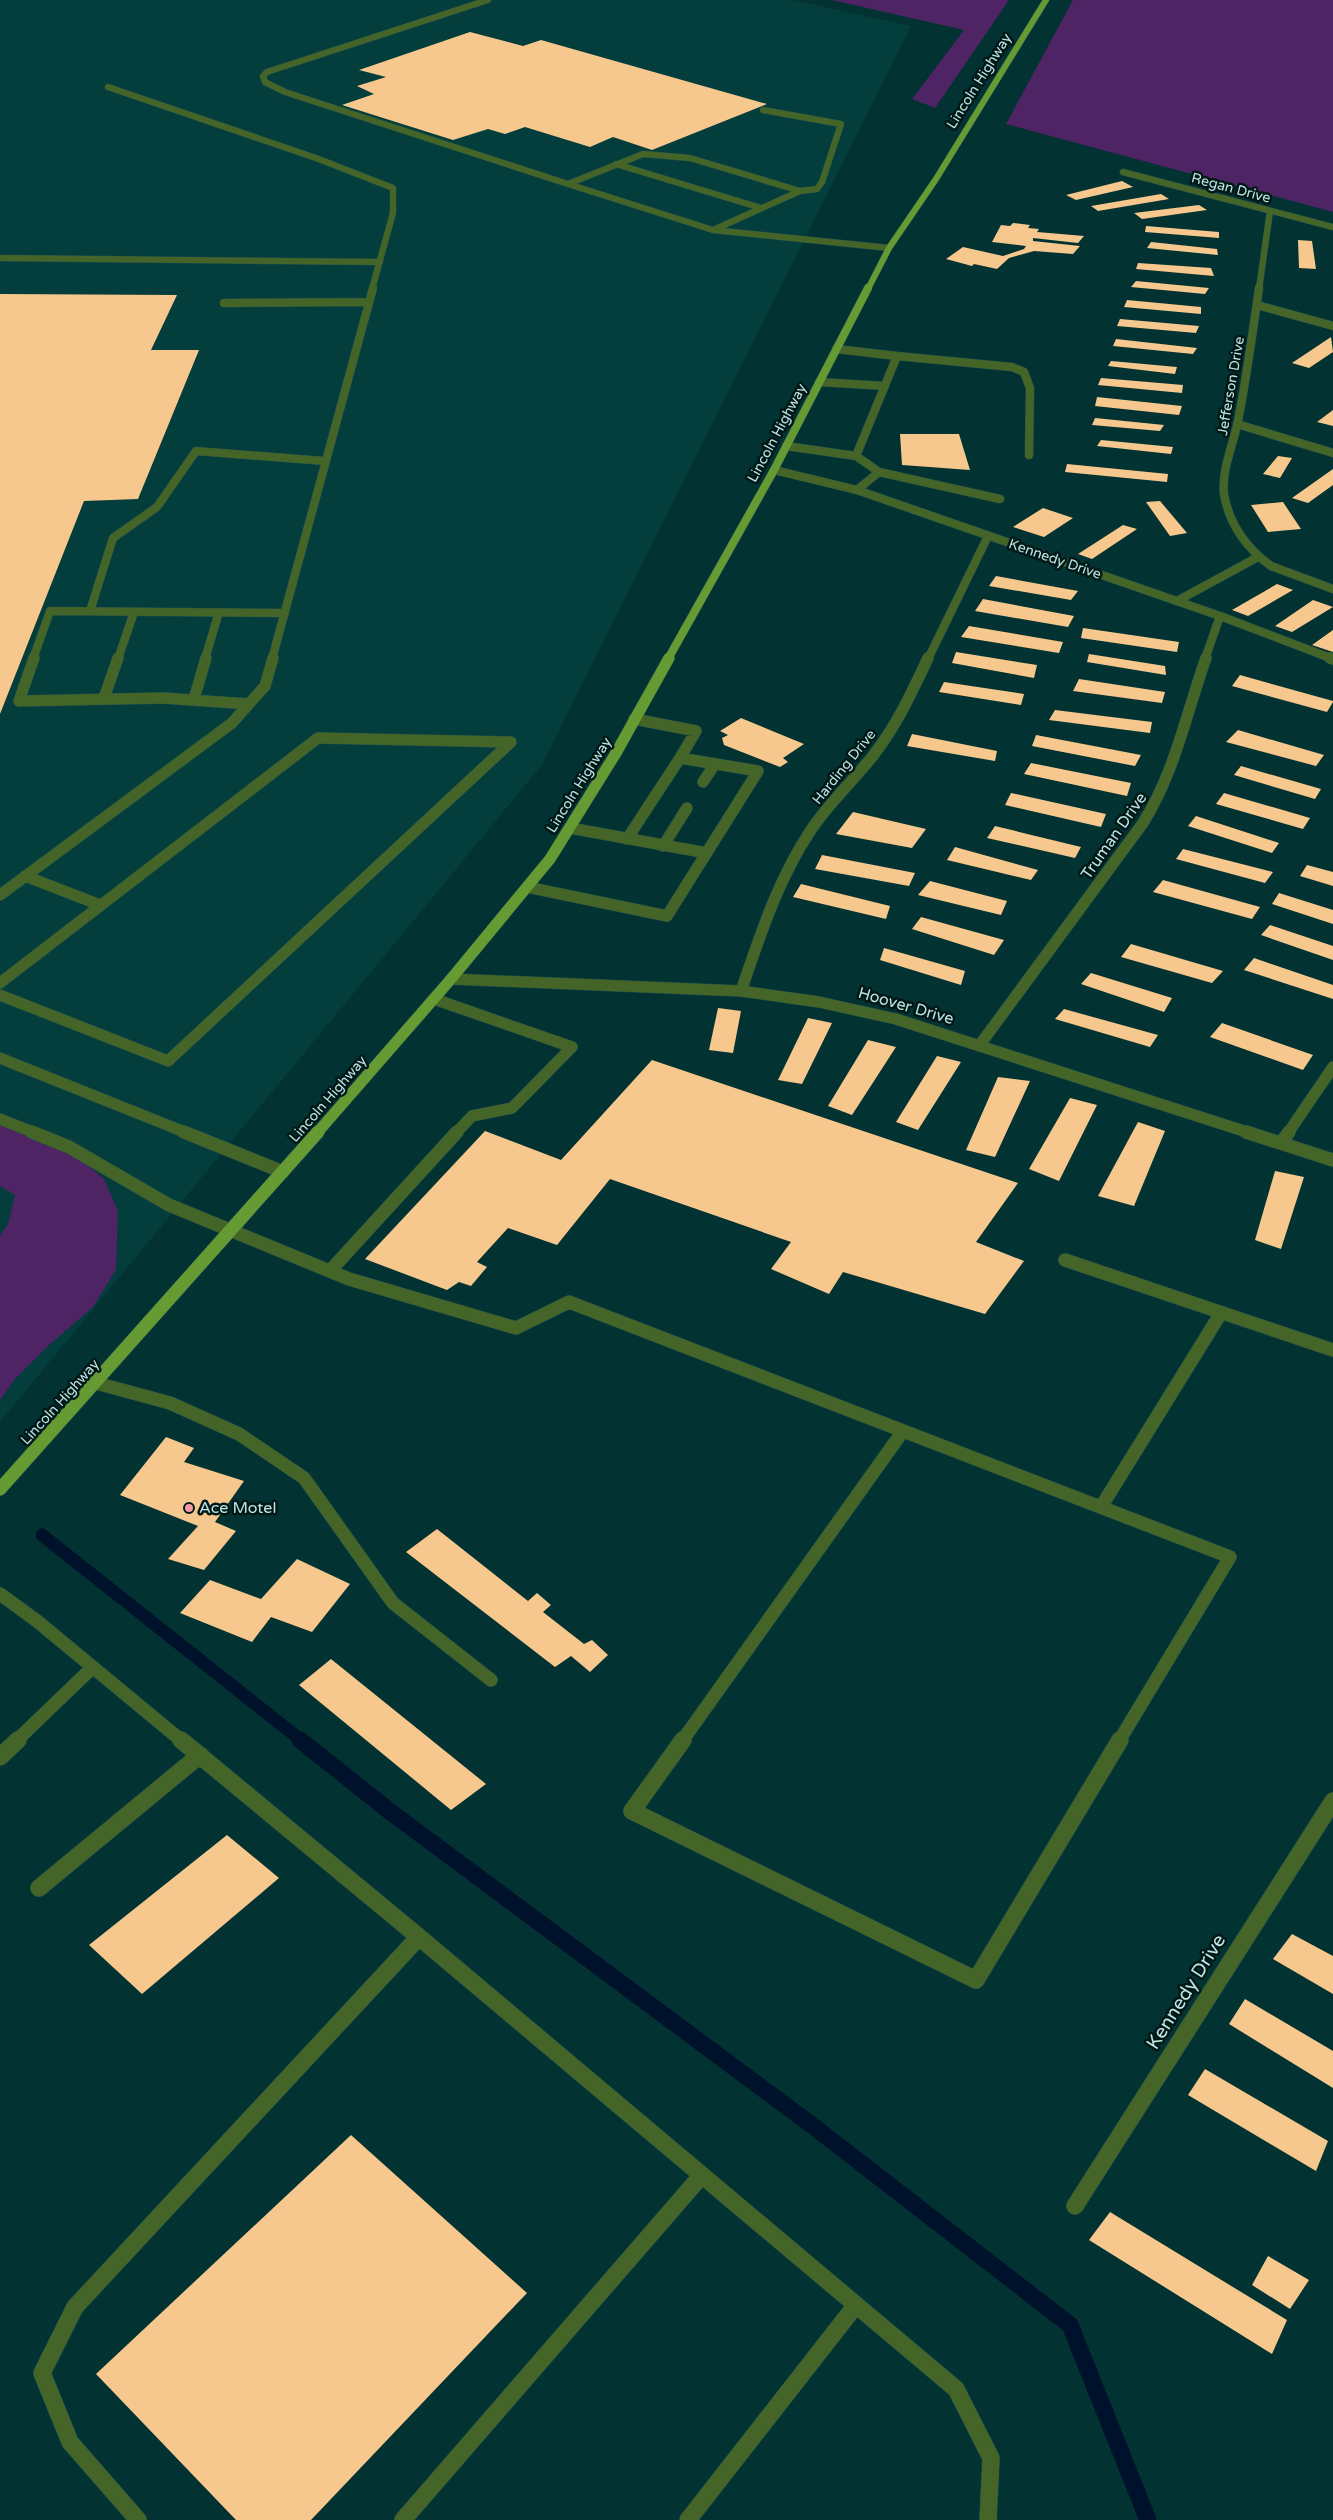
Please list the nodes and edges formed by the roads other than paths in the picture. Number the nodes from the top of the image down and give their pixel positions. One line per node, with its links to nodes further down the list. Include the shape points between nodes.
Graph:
1 (488, 0): 7 (street, via 267,72 263,76 265,82 285,92)
2 (1046, 0): 13 (main road, Lincoln Highway)
3 (108, 87): 15 (street, via 316,158 393,188 393,213)
4 (763, 110): 8 (street, via 841,124 818,189)
5 (616, 164): 7 (street); 8 (street, via 643,154 690,158); 9 (street)
6 (1122, 172): 10 (street, Regan Drive)
7 (568, 184): 12 (street)
8 (800, 190): 9 (street)
9 (761, 208): 12 (street)
10 (1270, 211): 11 (street, Regan Drive); 18 (street, Jefferson Drive)
11 (1333, 227)
12 (713, 230): 13 (street)
13 (889, 248): 20 (main road, Lincoln Highway)
14 (0, 258): 15 (street)
15 (380, 262): 16 (street)
16 (369, 302): 17 (street); 29 (street)
17 (224, 303)
18 (1257, 305): 19 (street); 24 (street, Jefferson Drive)
19 (1333, 326)
20 (836, 349): 21 (street); 22 (main road, Lincoln Highway)
21 (897, 356): 23 (street); 27 (street, via 1012,367 1024,372 1030,388)
22 (819, 382): 23 (street); 25 (main road, Lincoln Highway)
23 (885, 386): 28 (street)
24 (1237, 424): 26 (street); 35 (street, Jefferson Drive, via 1223,490 1231,519)
25 (786, 446): 28 (street); 30 (main road, Lincoln Highway)
26 (1333, 453)
27 (1029, 455)
28 (856, 456): 31 (street)
29 (325, 461): 38 (street, via 196,451 157,506 113,538); 41 (street)
30 (774, 470): 32 (street, Kennedy Drive); 47 (main road, Lincoln Highway)
31 (879, 472): 32 (street); 33 (street)
32 (857, 490): 34 (street, Kennedy Drive)
33 (1000, 499)
34 (988, 536): 37 (street, Kennedy Drive); 62 (street, Harding Drive, via 899,718 876,752 836,796 810,832 767,918)
35 (1258, 557): 36 (street, via 1271,566); 37 (street)
36 (1333, 589)
37 (1176, 601): 42 (street, Kennedy Drive)
38 (90, 611): 39 (street); 44 (street, via 50,611 19,701)
39 (134, 612): 40 (street); 44 (street)
40 (220, 612): 41 (street); 45 (street)
41 (284, 613): 46 (street, via 265,686)
42 (1220, 616): 43 (street, Kennedy Drive); 65 (street, Truman Drive, via 1160,796)
43 (1333, 659)
44 (104, 698): 45 (street)
45 (194, 699): 46 (street)
46 (248, 704): 56 (street, via 232,723)
47 (634, 720): 48 (street, via 696,731); 52 (main road, Lincoln Highway)
48 (680, 758): 49 (street); 53 (street)
49 (714, 764): 50 (street); 55 (street, via 758,772)
50 (703, 782)
51 (687, 808): 54 (street)
52 (570, 828): 53 (street); 57 (main road, Lincoln Highway)
53 (627, 839): 54 (street)
54 (664, 846): 55 (street)
55 (707, 854): 57 (street, via 667,916)
56 (25, 876): 58 (street); 59 (street)
57 (527, 887): 60 (main road, Lincoln Highway)
58 (0, 895)
59 (100, 905): 61 (street); 63 (street, via 318,738 511,742 168,1061)
60 (451, 979): 62 (street, Hoover Drive); 64 (main road, Lincoln Highway)
61 (0, 983)
62 (741, 991): 65 (street, Hoover Drive, via 833,1003)
63 (0, 995)
64 (434, 999): 71 (main road, Lincoln Highway); 74 (street, via 572,1047 512,1108 472,1116)
65 (979, 1046): 69 (street, Hoover Drive)
66 (0, 1058): 71 (street)
67 (1333, 1068): 69 (street)
68 (0, 1119): 72 (street, via 69,1147 169,1205)
69 (1281, 1143): 70 (street, Hoover Drive)
70 (1333, 1160)
71 (283, 1172): 72 (main road, Lincoln Highway)
72 (232, 1231): 74 (street); 77 (main road, Lincoln Highway)
73 (1065, 1260): 75 (street)
74 (330, 1271): 78 (street, via 516,1328 569,1302)
75 (1221, 1313): 76 (street); 80 (street)
76 (1333, 1350)
77 (96, 1383): 79 (main road, Lincoln Highway); 83 (street, via 170,1403 239,1434 304,1478 393,1602)
78 (903, 1431): 80 (street); 80 (street, via 632,1811 976,1980 1230,1557)
79 (0, 1489)
80 (1101, 1508)
81 (0, 1594): 82 (street)
82 (93, 1667): 84 (street); 85 (street)
83 (491, 1680)
84 (200, 1755): 87 (street); 88 (street)
85 (0, 1757)
86 (1333, 1801): 90 (street, Kennedy Drive)
87 (39, 1888)
88 (419, 1937): 89 (street); 92 (street, via 76,2307 42,2373 70,2442)
89 (702, 2176): 91 (street); 93 (street)
90 (1076, 2206)
91 (856, 2305): 94 (street); 95 (street, via 956,2389 991,2458)
92 (138, 2520)
93 (403, 2520)
94 (688, 2520)
95 (988, 2520)

